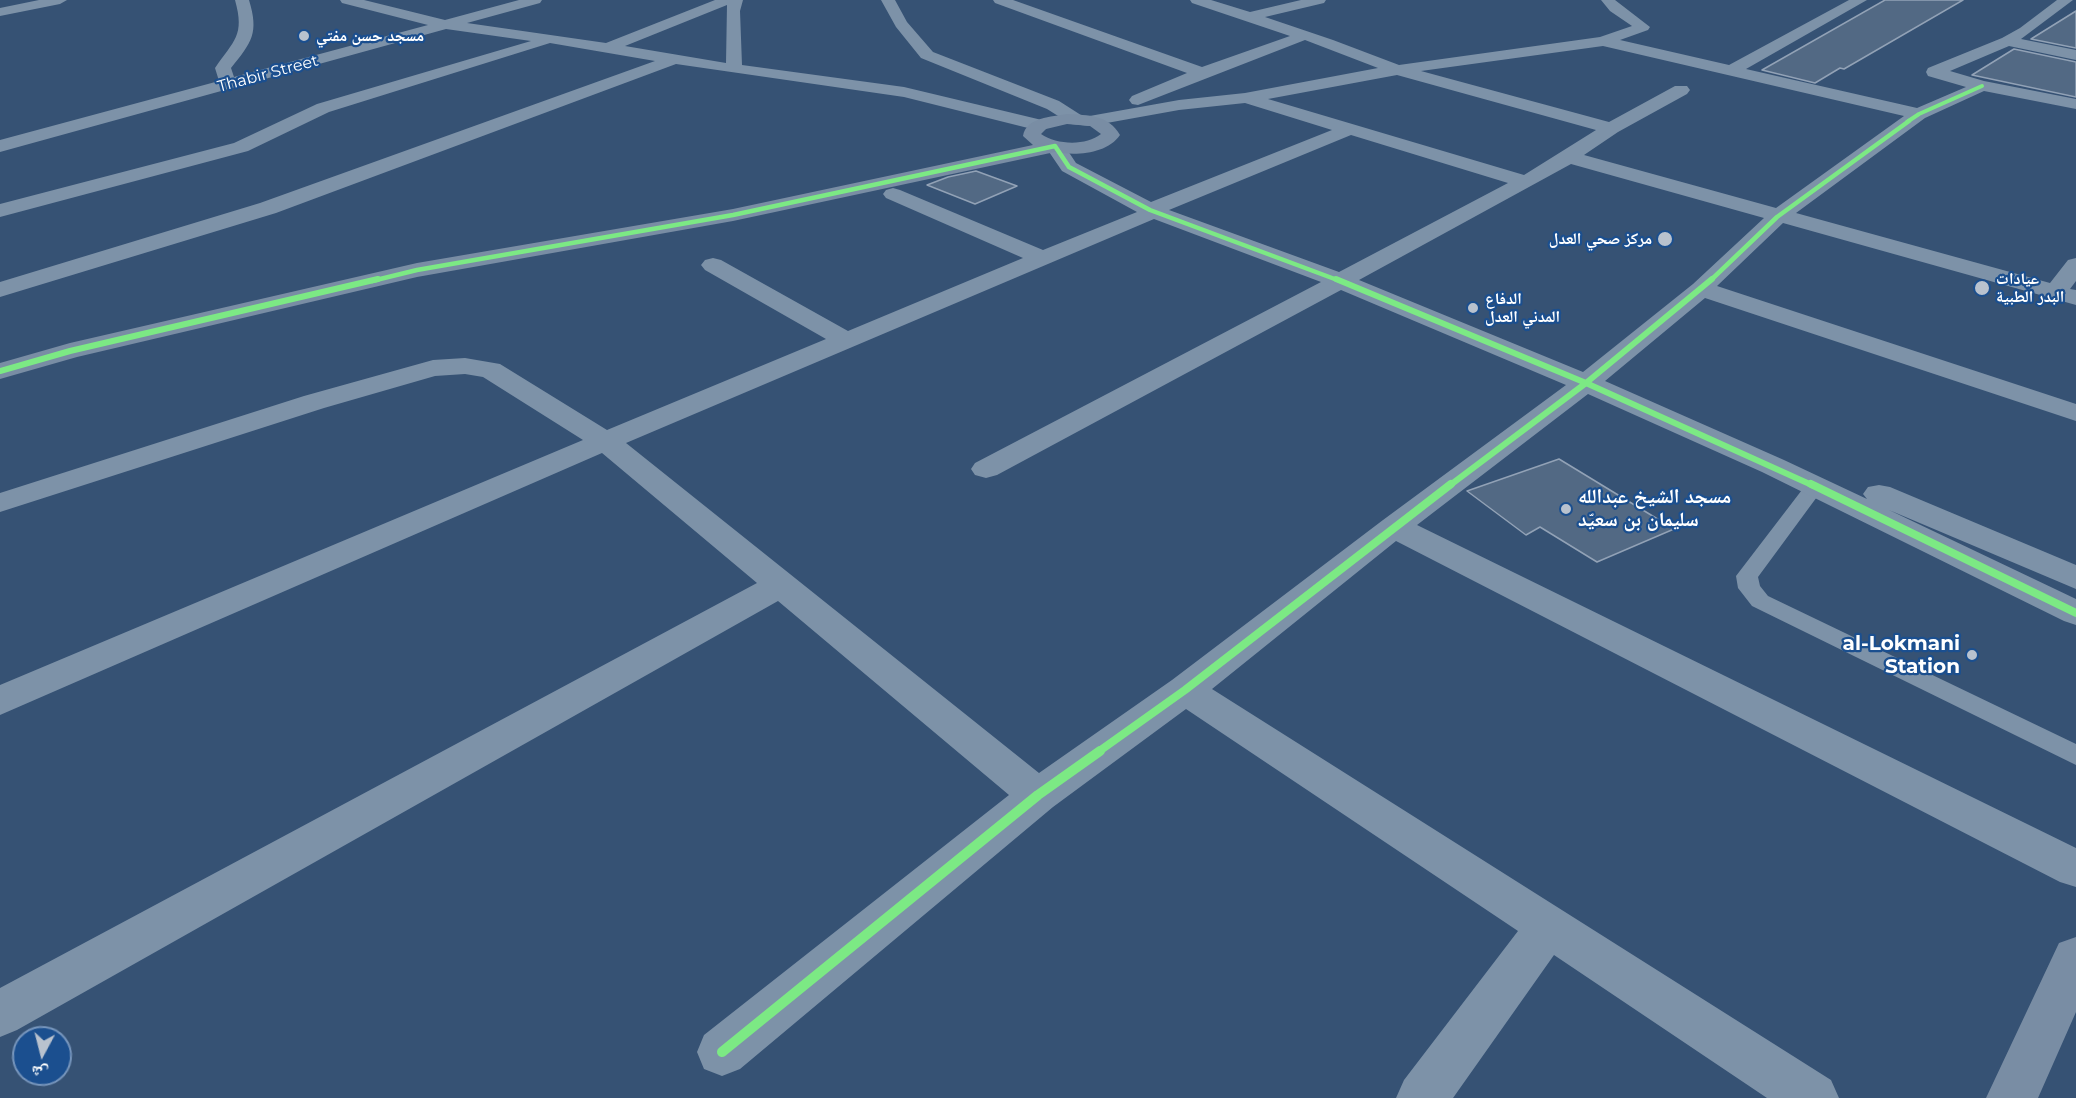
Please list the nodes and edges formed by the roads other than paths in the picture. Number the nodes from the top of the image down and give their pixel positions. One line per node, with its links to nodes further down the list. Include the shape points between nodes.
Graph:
1 (60, 0): 14 (street)
2 (242, 0): 28 (street, via 249,22 245,40 223,68)
3 (347, 0): 16 (street)
4 (535, 0): 16 (street, Thabir Street)
5 (728, 0): 21 (street)
6 (736, 0): 24 (street)
7 (888, 0): 34 (street, via 901,24 927,55 1053,105)
8 (1000, 0): 27 (street)
9 (1197, 0): 15 (street)
10 (1319, 0): 15 (street)
11 (1608, 0): 19 (street, via 1612,7 1643,27)
12 (1860, 0): 26 (street)
13 (2066, 0): 20 (street)
14 (0, 12)
15 (1249, 16): 17 (street)
16 (448, 25): 18 (street); 28 (street, Thabir Street)
17 (1303, 36): 25 (street); 27 (street)
18 (554, 39): 21 (street); 45 (street, via 323,108 241,147)
19 (1603, 41): 25 (street); 26 (street)
20 (2007, 41): 22 (street); 29 (street, via 1934,72)
21 (607, 48): 23 (street)
22 (2076, 55)
23 (678, 58): 24 (street); 52 (street, via 268,208)
24 (734, 69): 37 (street, via 904,92)
25 (1397, 70): 31 (street); 35 (street)
26 (1730, 71): 33 (street)
27 (1202, 73): 34 (street)
28 (228, 84): 39 (street, Thabir Street)
29 (1982, 86): 32 (street); 33 (street)
30 (1681, 90): 35 (street)
31 (1245, 98): 34 (street); 36 (street); 38 (street)
32 (2076, 104)
33 (1918, 114): 46 (street)
34 (1083, 121): 37 (street, via 1057,120); 38 (street, via 1106,127)
35 (1611, 128): 41 (street)
36 (1350, 129): 42 (street); 44 (street)
37 (1036, 130): 40 (street, via 1045,144); 54 (street, via 705,203 397,256)
38 (1111, 135): 40 (street, via 1092,146)
39 (2, 143)
40 (1055, 146): 44 (street, via 1069,167); 56 (street, via 733,214 417,270)
41 (1569, 158): 42 (street); 46 (street)
42 (1526, 182): 50 (street)
43 (893, 194): 47 (street)
44 (1150, 210): 47 (street, via 1145,216); 50 (street)
45 (0, 211)
46 (1777, 217): 51 (street); 53 (street)
47 (1042, 258): 55 (street)
48 (713, 265): 55 (street)
49 (2076, 265): 53 (street)
50 (1341, 281): 57 (street); 60 (street)
51 (1701, 289): 57 (street); 58 (street)
52 (0, 290)
53 (2066, 295)
54 (48, 335)
55 (846, 340): 59 (street)
56 (0, 371)
57 (1586, 383): 61 (street); 63 (street); 64 (street, via 1841,478)
58 (2076, 413)
59 (605, 441): 62 (street, via 490,370 465,366 433,368); 65 (street); 68 (street)
60 (986, 469)
61 (1815, 486): 66 (street); 69 (lane, via 1747,576 1749,588 1760,601)
62 (0, 503)
63 (1394, 527): 67 (street); 71 (street)
64 (2076, 578)
65 (782, 584): 70 (street); 74 (street)
66 (2076, 613)
67 (1185, 690): 70 (street); 72 (street)
68 (0, 701)
69 (2076, 755)
70 (1038, 795): 75 (street)
71 (2076, 869)
72 (1548, 927): 76 (street); 77 (street)
73 (2076, 958): 78 (street)
74 (0, 1014)
75 (722, 1052)
76 (1422, 1098)
77 (1813, 1098)
78 (2012, 1098)

